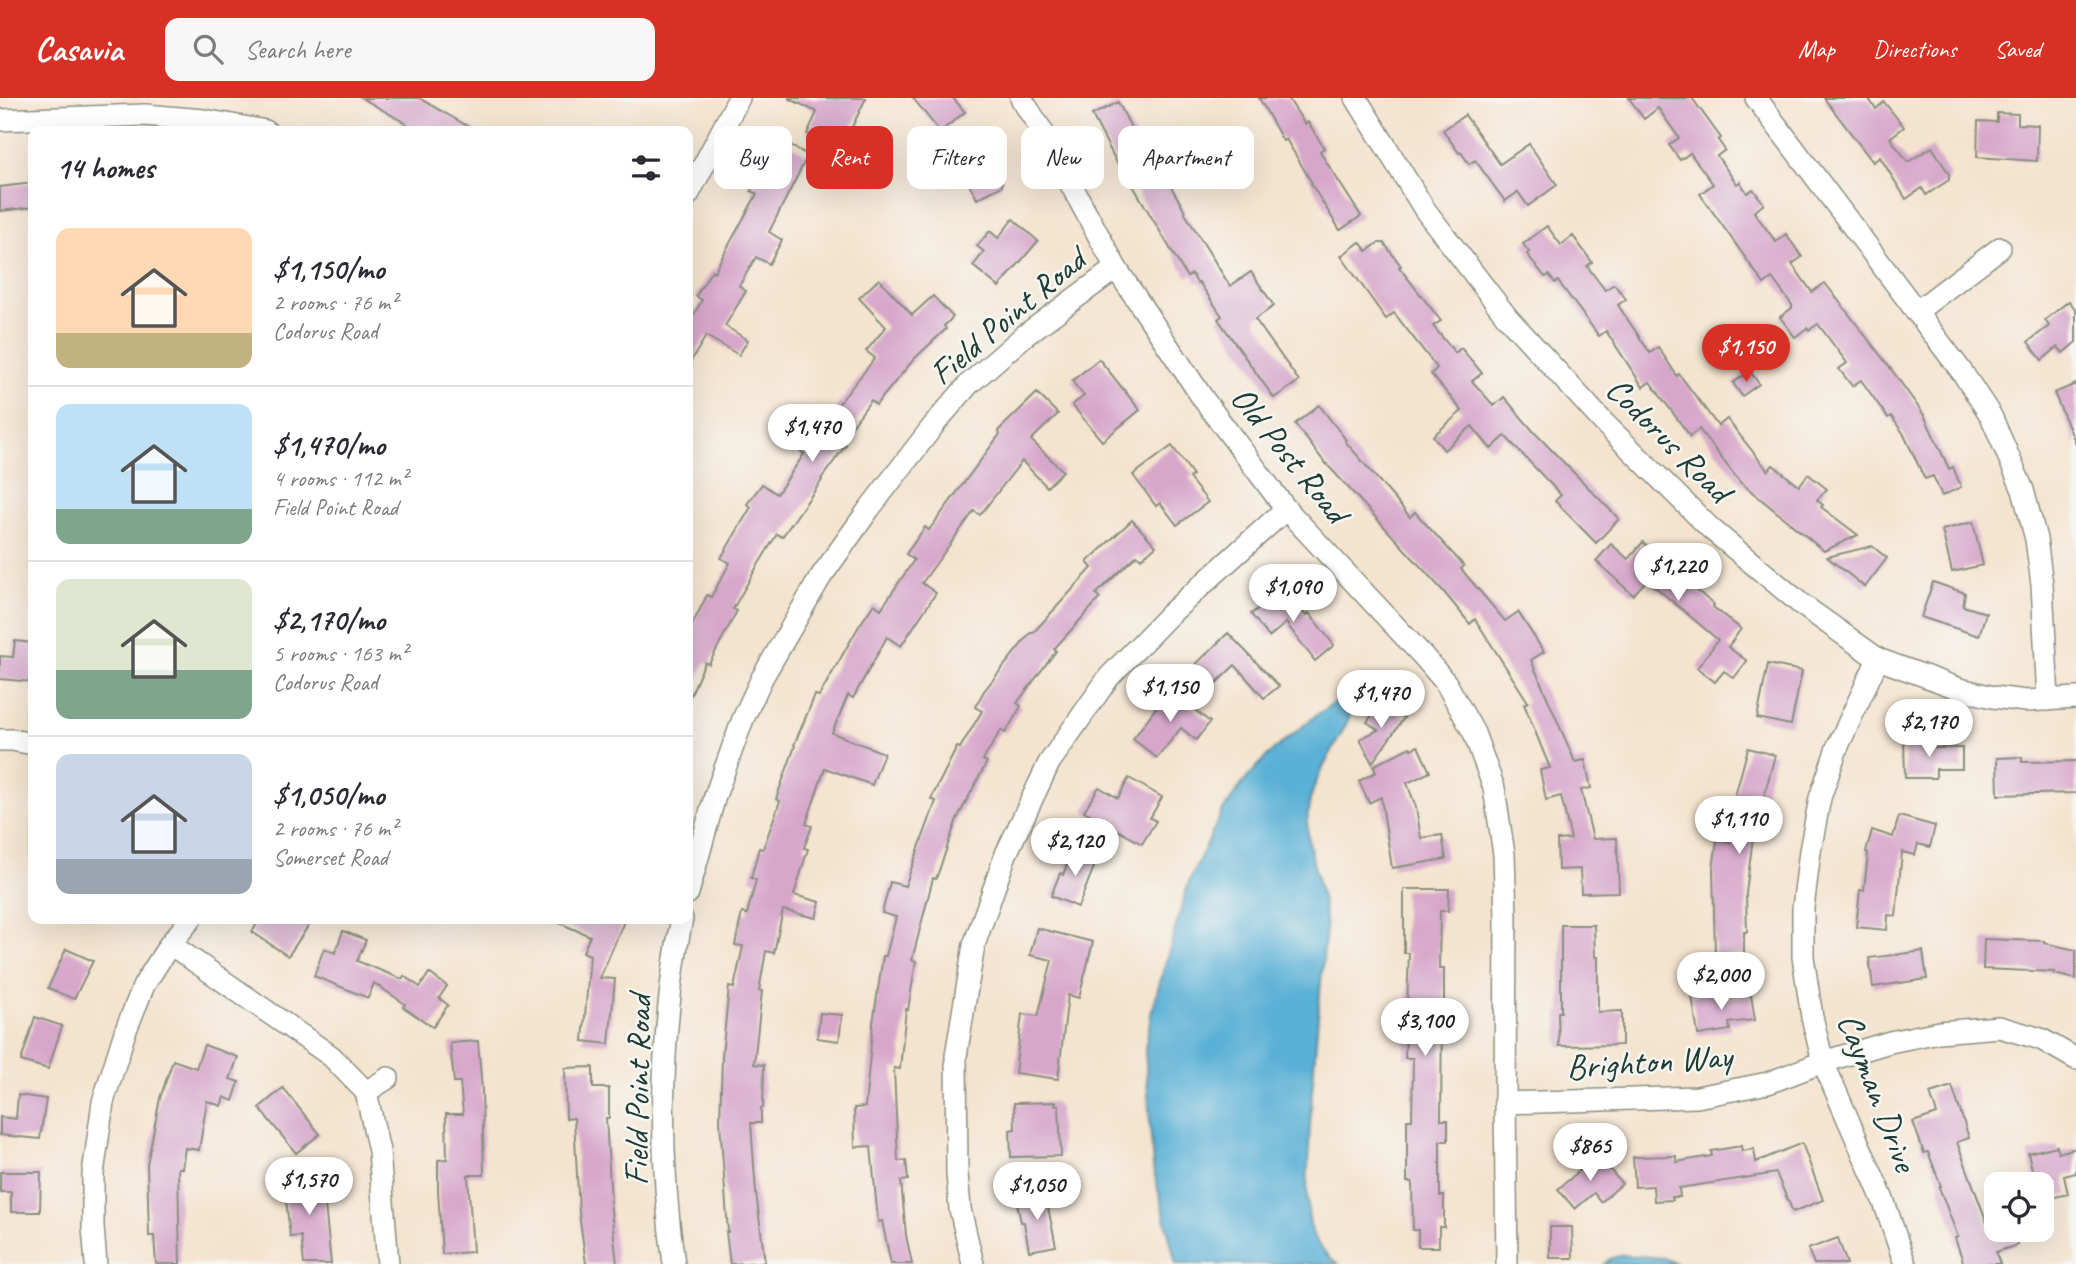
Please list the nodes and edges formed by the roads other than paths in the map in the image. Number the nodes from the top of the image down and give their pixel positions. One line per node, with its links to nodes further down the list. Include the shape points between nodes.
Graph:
1 (739, 98): 7 (street)
2 (1021, 98): 9 (street, Old Post Road)
3 (1356, 98): 12 (street, Codorus Road, via 1425,210 1507,317 1605,424 1720,536 1801,604)
4 (1756, 98): 10 (street)
5 (0, 120): 6 (street, via 145,116)
6 (238, 126)
7 (693, 185)
8 (2000, 248): 10 (street)
9 (1116, 268): 11 (street, Old Post Road, via 1204,400); 17 (street, Field Point Road, via 1024,336 969,384 869,509 820,578 757,689)
10 (1916, 312): 14 (street, via 1991,416 2023,490 2042,584)
11 (1286, 509): 25 (street, Old Post Road, via 1447,683 1478,744 1494,788 1504,854); 29 (street, via 1169,615 1109,677 1049,763 1006,854 974,945 956,1056 960,1209)
12 (1878, 659): 14 (street, Codorus Road, via 1960,689); 22 (street, Cayman Drive, via 1837,748 1820,798 1810,851 1803,957)
13 (2076, 698): 14 (street, Codorus Road)
14 (2048, 701)
15 (0, 740): 16 (street)
16 (28, 743)
17 (693, 863)
18 (187, 924): 20 (street)
19 (681, 924): 28 (street, Field Point Road, via 663,1084)
20 (170, 944): 24 (street, via 331,1056); 26 (street, via 144,985 103,1102 93,1174)
21 (2076, 1059): 22 (street, Brighton Way, via 2040,1039 1999,1027 1939,1032)
22 (1823, 1062): 25 (street, Brighton Way, via 1768,1083 1696,1097); 31 (street, Cayman Drive, via 1884,1202)
23 (388, 1078): 24 (street)
24 (366, 1092): 27 (street, via 379,1151)
25 (1505, 1103): 30 (street, Old Post Road)
26 (96, 1264)
27 (388, 1264)
28 (674, 1264)
29 (974, 1264)
30 (1507, 1264)
31 (1905, 1264)

